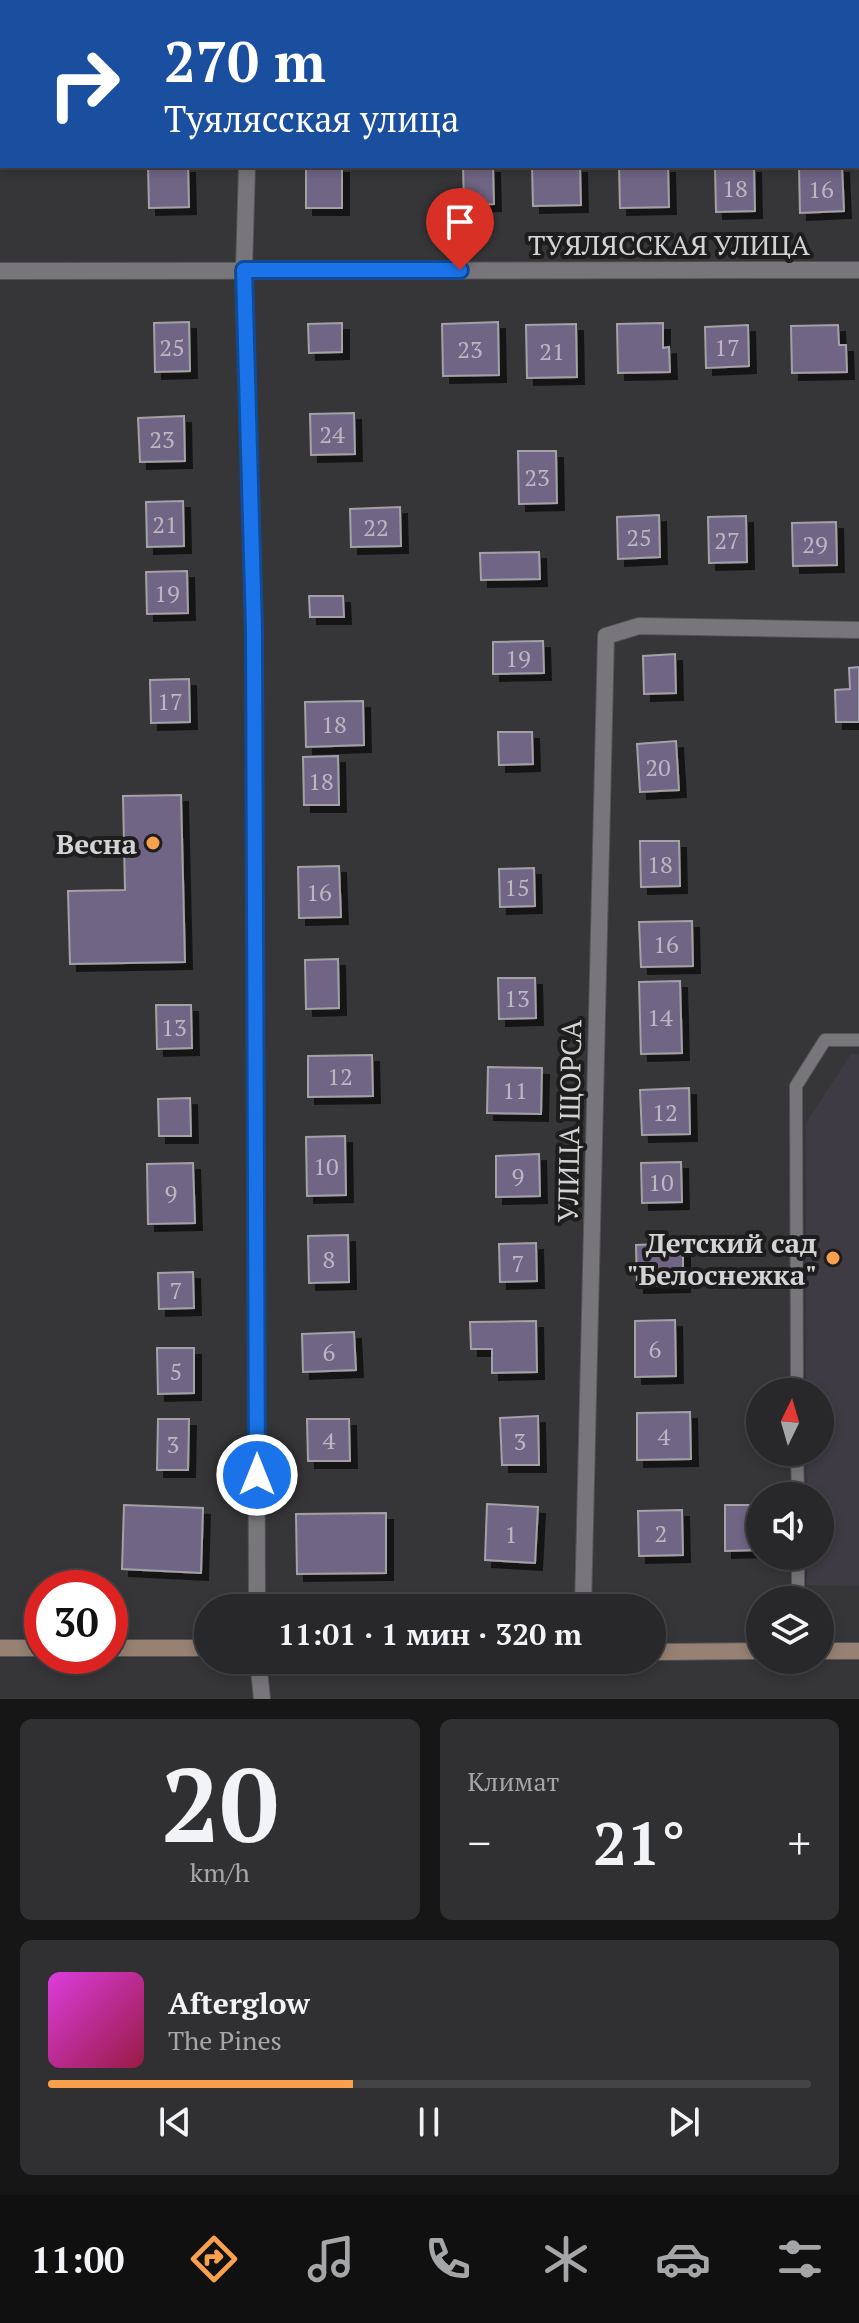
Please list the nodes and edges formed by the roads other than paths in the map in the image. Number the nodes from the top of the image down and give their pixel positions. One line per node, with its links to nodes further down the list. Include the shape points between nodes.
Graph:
1 (247, 168): 2 (street)
2 (244, 270): 3 (street, ТУЯЛЯССКАЯ УЛИЦА); 4 (street, ТУЯЛЯССКАЯ УЛИЦА); 8 (street, via 254,629)
3 (859, 270)
4 (0, 271)
5 (859, 630): 9 (street, УЛИЦА ЩОРСА, via 639,626 606,636)
6 (859, 1040): 7 (lane, via 825,1040 796,1086)
7 (797, 1378)
8 (257, 1594)
9 (583, 1594)
10 (0, 1648): 11 (main road)
11 (24, 1648)
12 (128, 1648): 13 (main road)
13 (194, 1648)
14 (746, 1651): 17 (main road)
15 (834, 1651): 16 (main road)
16 (859, 1651)
17 (666, 1652)
18 (259, 1674): 19 (street)
19 (262, 1699)

